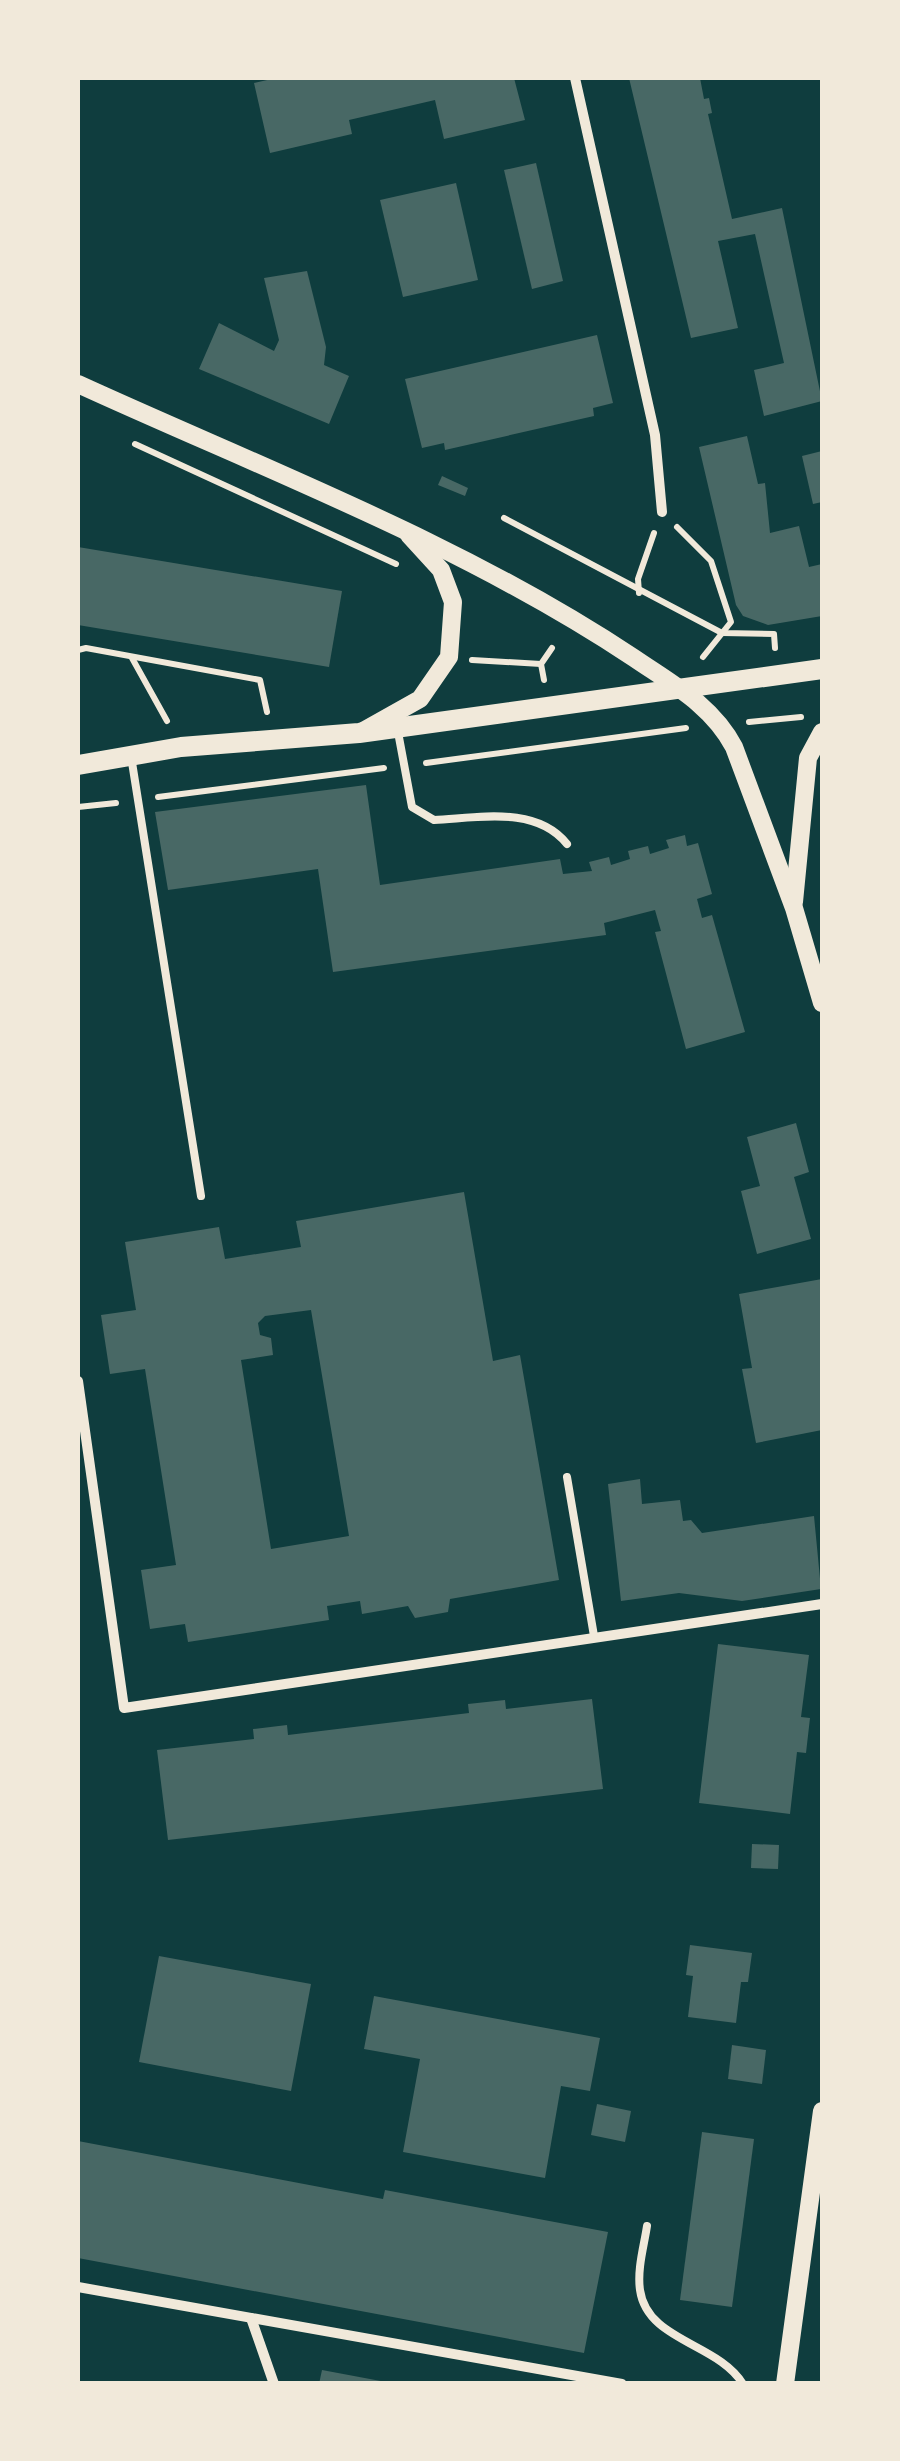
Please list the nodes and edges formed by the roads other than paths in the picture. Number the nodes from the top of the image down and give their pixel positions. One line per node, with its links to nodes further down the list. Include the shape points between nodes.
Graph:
1 (575, 78): 3 (street, via 656,435)
2 (78, 384): 4 (street)
3 (662, 512)
4 (406, 531): 6 (street, via 574,618); 9 (street, via 442,570 454,602 449,658 420,698)
5 (822, 669): 6 (main road)
6 (679, 687): 7 (main road); 13 (street, via 722,724)
7 (397, 727): 9 (main road); 12 (lane, via 412,808 420,816 528,820)
8 (822, 732): 13 (street, via 808,758)
9 (359, 733): 10 (main road)
10 (131, 756): 11 (main road); 15 (lane)
11 (78, 766)
12 (567, 844)
13 (794, 908): 14 (street)
14 (822, 1003)
15 (201, 1196)
16 (78, 1380): 19 (street, via 124,1708)
17 (566, 1477): 19 (lane)
18 (822, 1604): 19 (street)
19 (594, 1636)
20 (822, 2111): 27 (street)
21 (646, 2226): 26 (lane, via 639,2276 650,2316 707,2351)
22 (78, 2287): 23 (street)
23 (251, 2318): 24 (street); 25 (street)
24 (274, 2384)
25 (622, 2384)
26 (743, 2384)
27 (785, 2384)

